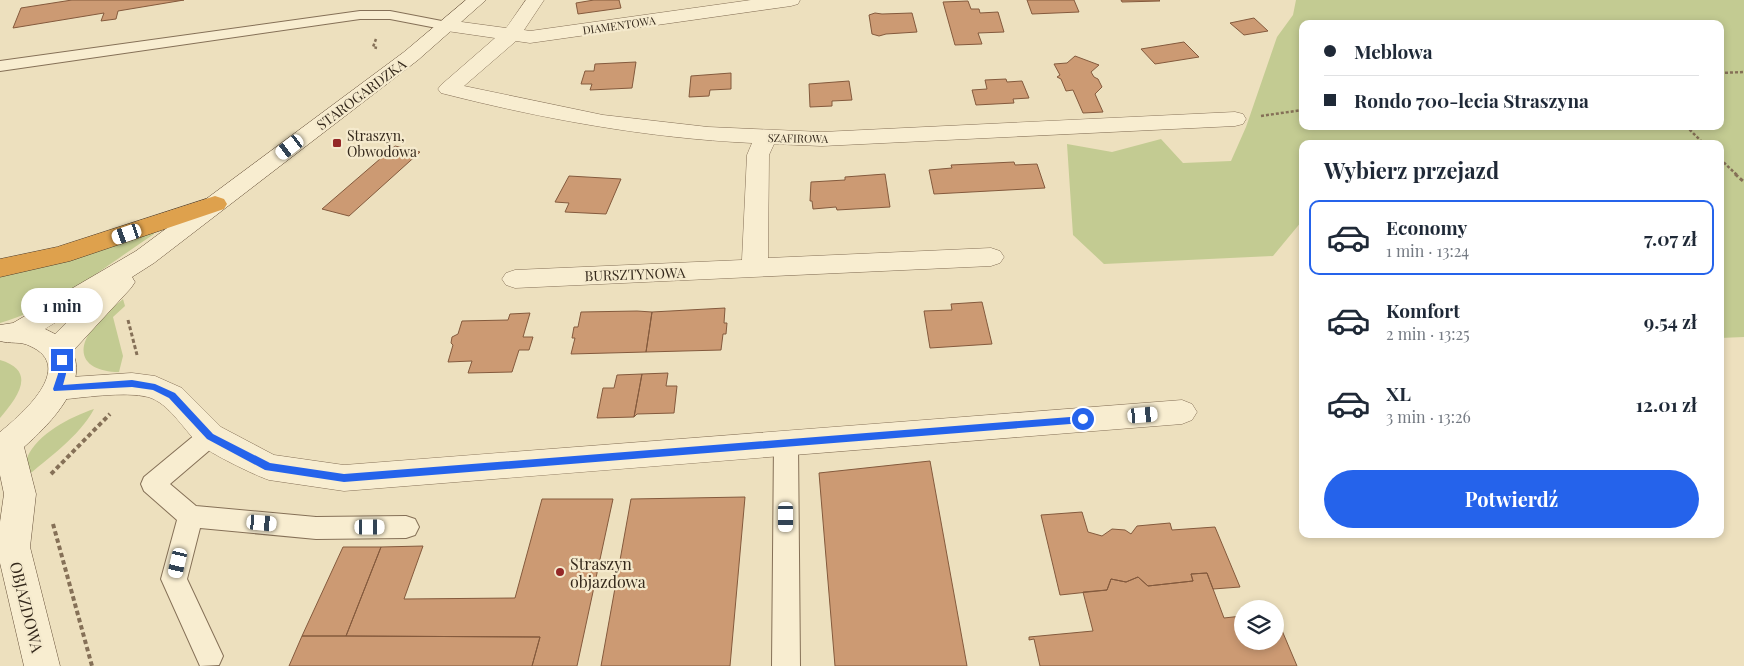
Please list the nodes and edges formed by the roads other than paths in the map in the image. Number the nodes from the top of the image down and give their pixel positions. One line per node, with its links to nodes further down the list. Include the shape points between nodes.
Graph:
1 (477, 0): 4 (street, STAROGARDZKA)
2 (535, 0): 5 (street)
3 (791, 0): 5 (street, DIAMENTOWA, via 530,37)
4 (447, 26): 5 (street, DIAMENTOWA); 6 (lane, via 390,15 360,15); 9 (street, STAROGARDZKA)
5 (511, 35): 8 (street, SZAFIROWA, via 448,89 603,122)
6 (0, 66)
7 (1235, 119): 8 (street, SZAFIROWA, via 822,139)
8 (766, 137): 13 (street, via 758,156)
9 (215, 204): 10 (street, STAROGARDZKA); 12 (highway, via 84,249)
10 (145, 257): 15 (street, STAROGARDZKA); 16 (street, STAROGARDZKA)
11 (991, 257): 13 (street, BURSZTYNOWA)
12 (0, 268)
13 (755, 268): 14 (street, BURSZTYNOWA)
14 (515, 279)
15 (8, 333): 16 (street, via 41,338)
16 (57, 350): 17 (street, via 62,360 62,374)
17 (57, 389): 19 (street, via 132,384 155,387 172,396); 21 (street, via 39,415)
18 (1182, 412): 20 (street)
19 (210, 436): 20 (street, via 268,467 344,478); 22 (lane, via 153,484)
20 (786, 443): 27 (lane)
21 (4, 445): 24 (street, OBJAZDOWA, via 20,494)
22 (190, 516): 23 (lane, via 316,528); 25 (lane, via 174,579)
23 (406, 527)
24 (6, 543): 26 (street, OBJAZDOWA)
25 (210, 656)
26 (42, 666)
27 (786, 666)

